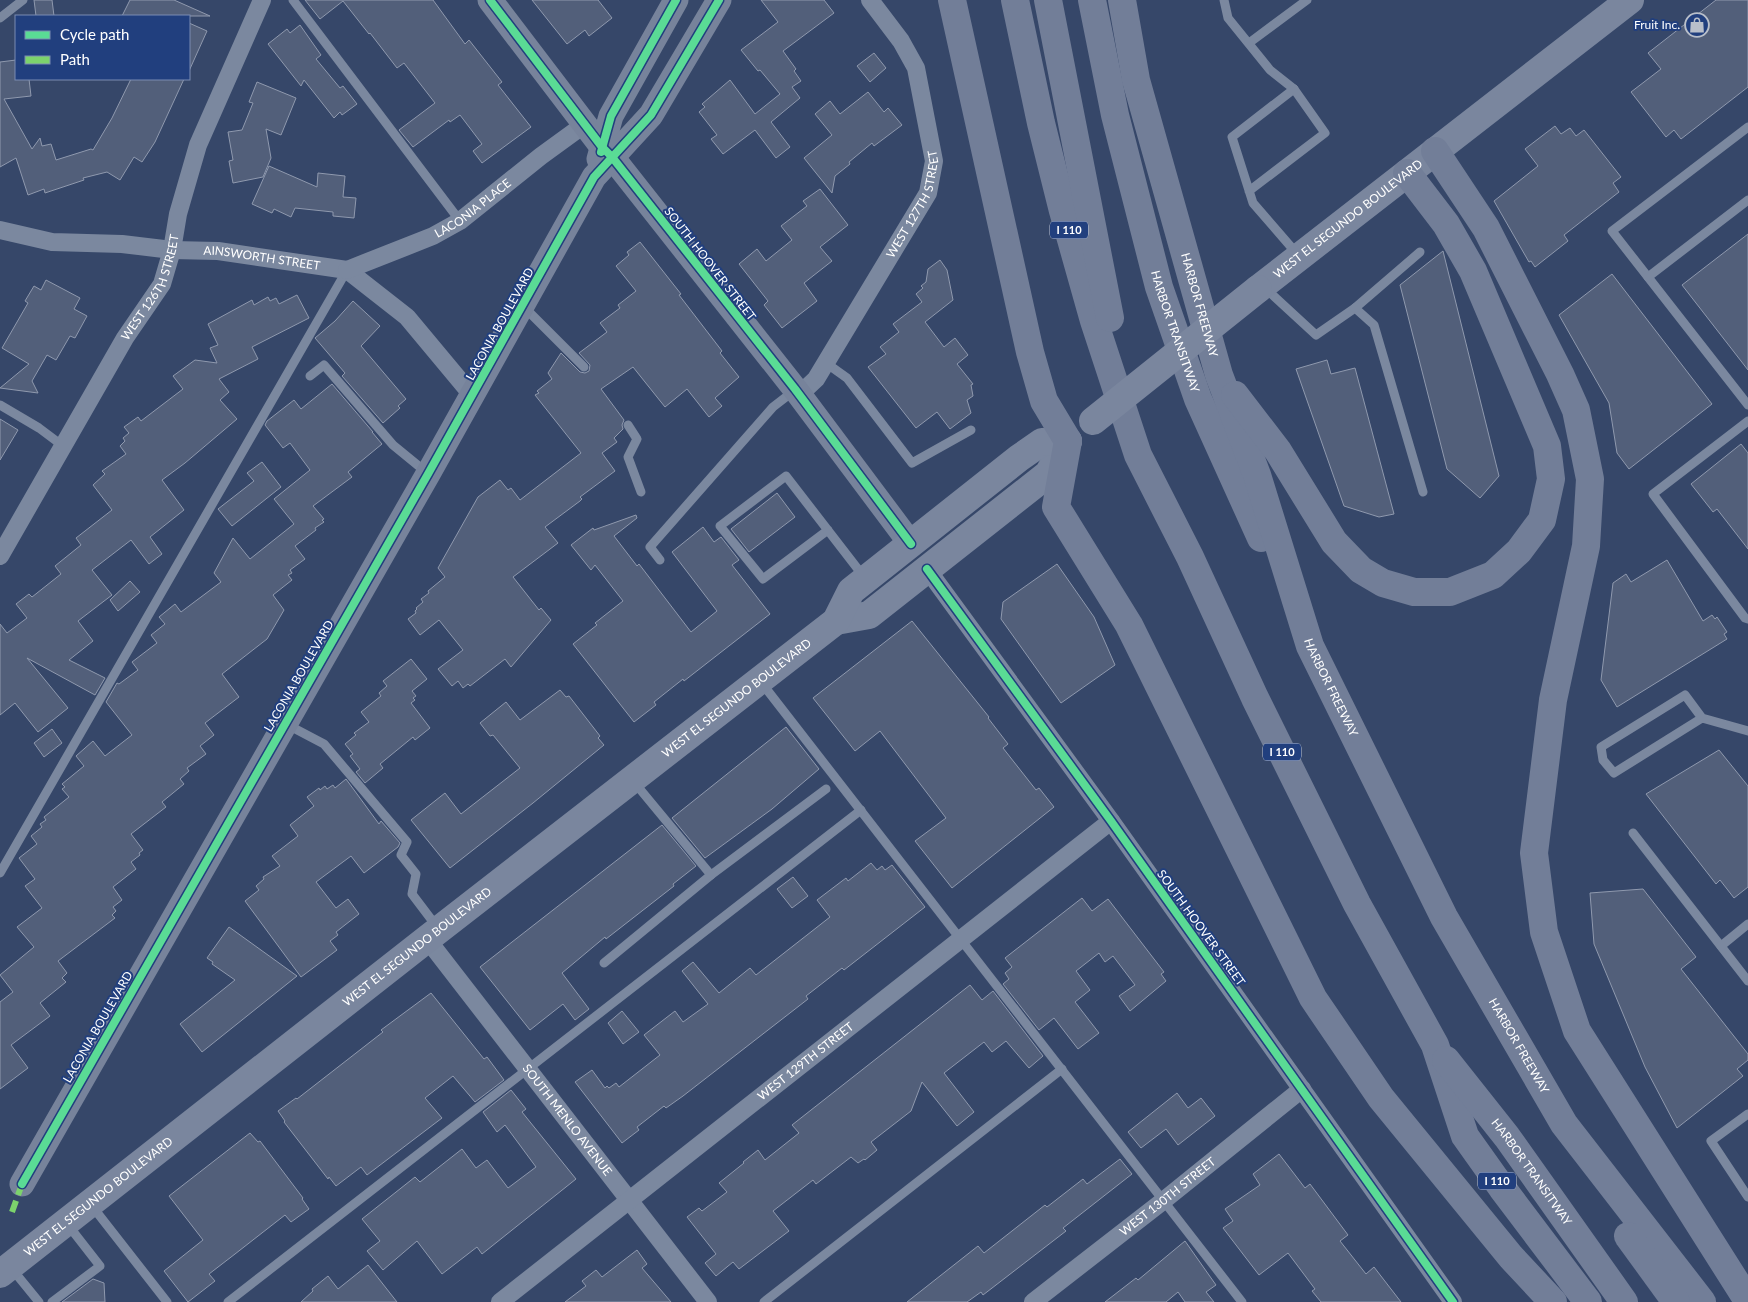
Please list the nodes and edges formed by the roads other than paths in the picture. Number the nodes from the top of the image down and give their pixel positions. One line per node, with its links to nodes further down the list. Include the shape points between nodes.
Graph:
1 (23, 0): 16 (lane)
2 (262, 0): 28 (street, WEST 126TH STREET, via 198,144 178,214)
3 (293, 0): 26 (lane)
4 (490, 0): 19 (street, SOUTH HOOVER STREET)
5 (676, 0): 22 (street, LACONIA BOULEVARD, via 611,116)
6 (719, 0): 22 (street, LACONIA BOULEVARD, via 652,115)
7 (870, 0): 36 (street, WEST 127TH STREET, via 901,41 916,68 934,160 928,193)
8 (952, 0): 47 (highway, via 1030,352 1044,401)
9 (1015, 0): 49 (highway, I 110, via 1064,211 1094,321)
10 (1048, 0): 49 (highway)
11 (1092, 0): 61 (highway, HARBOR TRANSITWAY, via 1114,115 1159,287 1198,399)
12 (1122, 0): 38 (highway, HARBOR FREEWAY, via 1136,80)
13 (1224, 0): 17 (lane, via 1228,18)
14 (1307, 0): 17 (lane)
15 (1630, 0): 21 (main road, WEST EL SEGUNDO BOULEVARD)
16 (0, 18)
17 (1249, 44): 18 (lane, via 1270,70)
18 (1294, 89): 24 (lane, via 1232,137); 24 (lane, via 1325,133)
19 (585, 124): 22 (street, SOUTH HOOVER STREET); 26 (street, LACONIA PLACE)
20 (1748, 127): 32 (lane, via 1612,231)
21 (1435, 151): 23 (main road, WEST EL SEGUNDO BOULEVARD); 92 (highway, via 1486,228 1560,374 1576,410 1590,480 1586,546 1553,700 1534,853 1544,932 1577,1031)
22 (607, 152): 34 (street, LACONIA BOULEVARD); 40 (street, SOUTH HOOVER STREET)
23 (1407, 173): 30 (main road, WEST EL SEGUNDO BOULEVARD); 38 (highway, via 1446,224 1473,271 1547,446 1551,479 1542,520 1519,551 1493,576 1450,592 1414,592 1383,583 1361,570 1334,542 1278,451)
24 (1249, 191): 30 (lane, via 1253,203)
25 (1748, 200): 32 (lane)
26 (460, 221): 31 (street, LACONIA PLACE, via 433,236)
27 (0, 230): 28 (street, AINSWORTH STREET, via 52,242 122,244)
28 (172, 250): 31 (street, AINSWORTH STREET, via 218,251); 48 (street, WEST 126TH STREET, via 162,284 125,338)
29 (1420, 252): 35 (lane)
30 (1299, 257): 33 (main road, WEST EL SEGUNDO BOULEVARD)
31 (346, 270): 41 (street, AINSWORTH STREET, via 407,317); 71 (lane)
32 (1648, 277): 42 (lane)
33 (1261, 287): 35 (lane, via 1316,335); 47 (main road, WEST EL SEGUNDO BOULEVARD, bridge)
34 (523, 306): 37 (lane); 41 (street, LACONIA BOULEVARD)
35 (1355, 308): 52 (lane, via 1374,325)
36 (826, 363): 40 (street, WEST 127TH STREET, via 816,379); 46 (lane, via 847,378 912,463)
37 (584, 367)
38 (1219, 375): 61 (highway, HARBOR FREEWAY, via 1257,475)
39 (310, 376): 50 (lane, via 324,365 393,444)
40 (797, 392): 54 (street, SOUTH HOOVER STREET); 56 (lane, via 773,407 650,547)
41 (472, 395): 50 (street, LACONIA BOULEVARD)
42 (1748, 404)
43 (0, 405): 48 (lane)
44 (1748, 421): 59 (lane, via 1653,494)
45 (628, 425): 51 (lane, via 637,439 628,457)
46 (971, 430)
47 (1068, 441): 54 (main road, WEST EL SEGUNDO BOULEVARD, via 1042,442); 57 (main road, WEST EL SEGUNDO BOULEVARD, via 1048,474); 103 (highway, via 1056,507 1129,625 1313,998 1380,1098)
48 (62, 446): 55 (street, WEST 126TH STREET)
49 (1138, 455): 79 (highway, I 110, via 1353,896)
50 (428, 474): 64 (street, LACONIA BOULEVARD)
51 (641, 492)
52 (1423, 492)
53 (828, 530): 53 (lane, via 786,476 720,526 763,578); 58 (lane)
54 (910, 544): 58 (main road, WEST EL SEGUNDO BOULEVARD)
55 (0, 556)
56 (660, 560)
57 (927, 569): 60 (main road, WEST EL SEGUNDO BOULEVARD, via 869,615); 69 (street, SOUTH HOOVER STREET)
58 (866, 579): 60 (main road, WEST EL SEGUNDO BOULEVARD, via 852,591)
59 (1748, 619)
60 (836, 621): 62 (main road, WEST EL SEGUNDO BOULEVARD)
61 (1310, 646): 84 (highway, HARBOR FREEWAY, via 1444,917)
62 (760, 680): 66 (main road, WEST EL SEGUNDO BOULEVARD); 68 (lane)
63 (1702, 718): 63 (lane, via 1685,695 1601,747 1603,760 1614,773); 65 (lane)
64 (285, 724): 74 (lane, via 324,744 407,842 401,855 416,874 412,894); 85 (street, LACONIA BOULEVARD)
65 (1748, 731)
66 (632, 780): 72 (lane); 74 (main road, WEST EL SEGUNDO BOULEVARD)
67 (826, 789): 72 (lane)
68 (861, 810): 75 (lane); 80 (lane)
69 (1111, 821): 75 (street, WEST 129TH STREET); 82 (street, SOUTH HOOVER STREET)
70 (1633, 834): 76 (lane)
71 (0, 873)
72 (711, 875): 77 (lane)
73 (1748, 924): 76 (lane)
74 (433, 934): 80 (street, SOUTH MENLO AVENUE); 89 (main road, WEST EL SEGUNDO BOULEVARD)
75 (961, 939): 81 (lane); 87 (street, WEST 129TH STREET)
76 (1721, 946): 78 (lane)
77 (604, 963)
78 (1748, 981)
79 (1435, 1045): 104 (highway, I 110, via 1465,1136); 105 (highway, HARBOR TRANSITWAY, via 1507,1137)
80 (527, 1069): 87 (street, SOUTH MENLO AVENUE); 96 (lane)
81 (1062, 1069): 88 (lane); 99 (lane)
82 (1302, 1089): 88 (street, WEST 130TH STREET); 102 (street, SOUTH HOOVER STREET)
83 (1748, 1114): 86 (lane, via 1712,1141)
84 (1564, 1124): 106 (highway, via 1632,1241); 107 (highway, HARBOR FREEWAY)
85 (22, 1184)
86 (1748, 1197)
87 (629, 1201): 97 (street, WEST 129TH STREET); 98 (street, SOUTH MENLO AVENUE)
88 (1163, 1201): 100 (street, WEST 130TH STREET); 101 (lane)
89 (90, 1204): 90 (main road, WEST EL SEGUNDO BOULEVARD); 95 (lane)
90 (66, 1222): 91 (main road, WEST EL SEGUNDO BOULEVARD); 94 (lane, via 100,1266)
91 (5, 1270): 93 (lane)
92 (1748, 1301)
93 (39, 1302)
94 (52, 1302)
95 (168, 1302)
96 (228, 1302)
97 (500, 1302)
98 (708, 1302)
99 (764, 1302)
100 (1033, 1302)
101 (1242, 1302)
102 (1454, 1302)
103 (1553, 1302)
104 (1588, 1302)
105 (1624, 1302)
106 (1676, 1302)
107 (1702, 1302)

